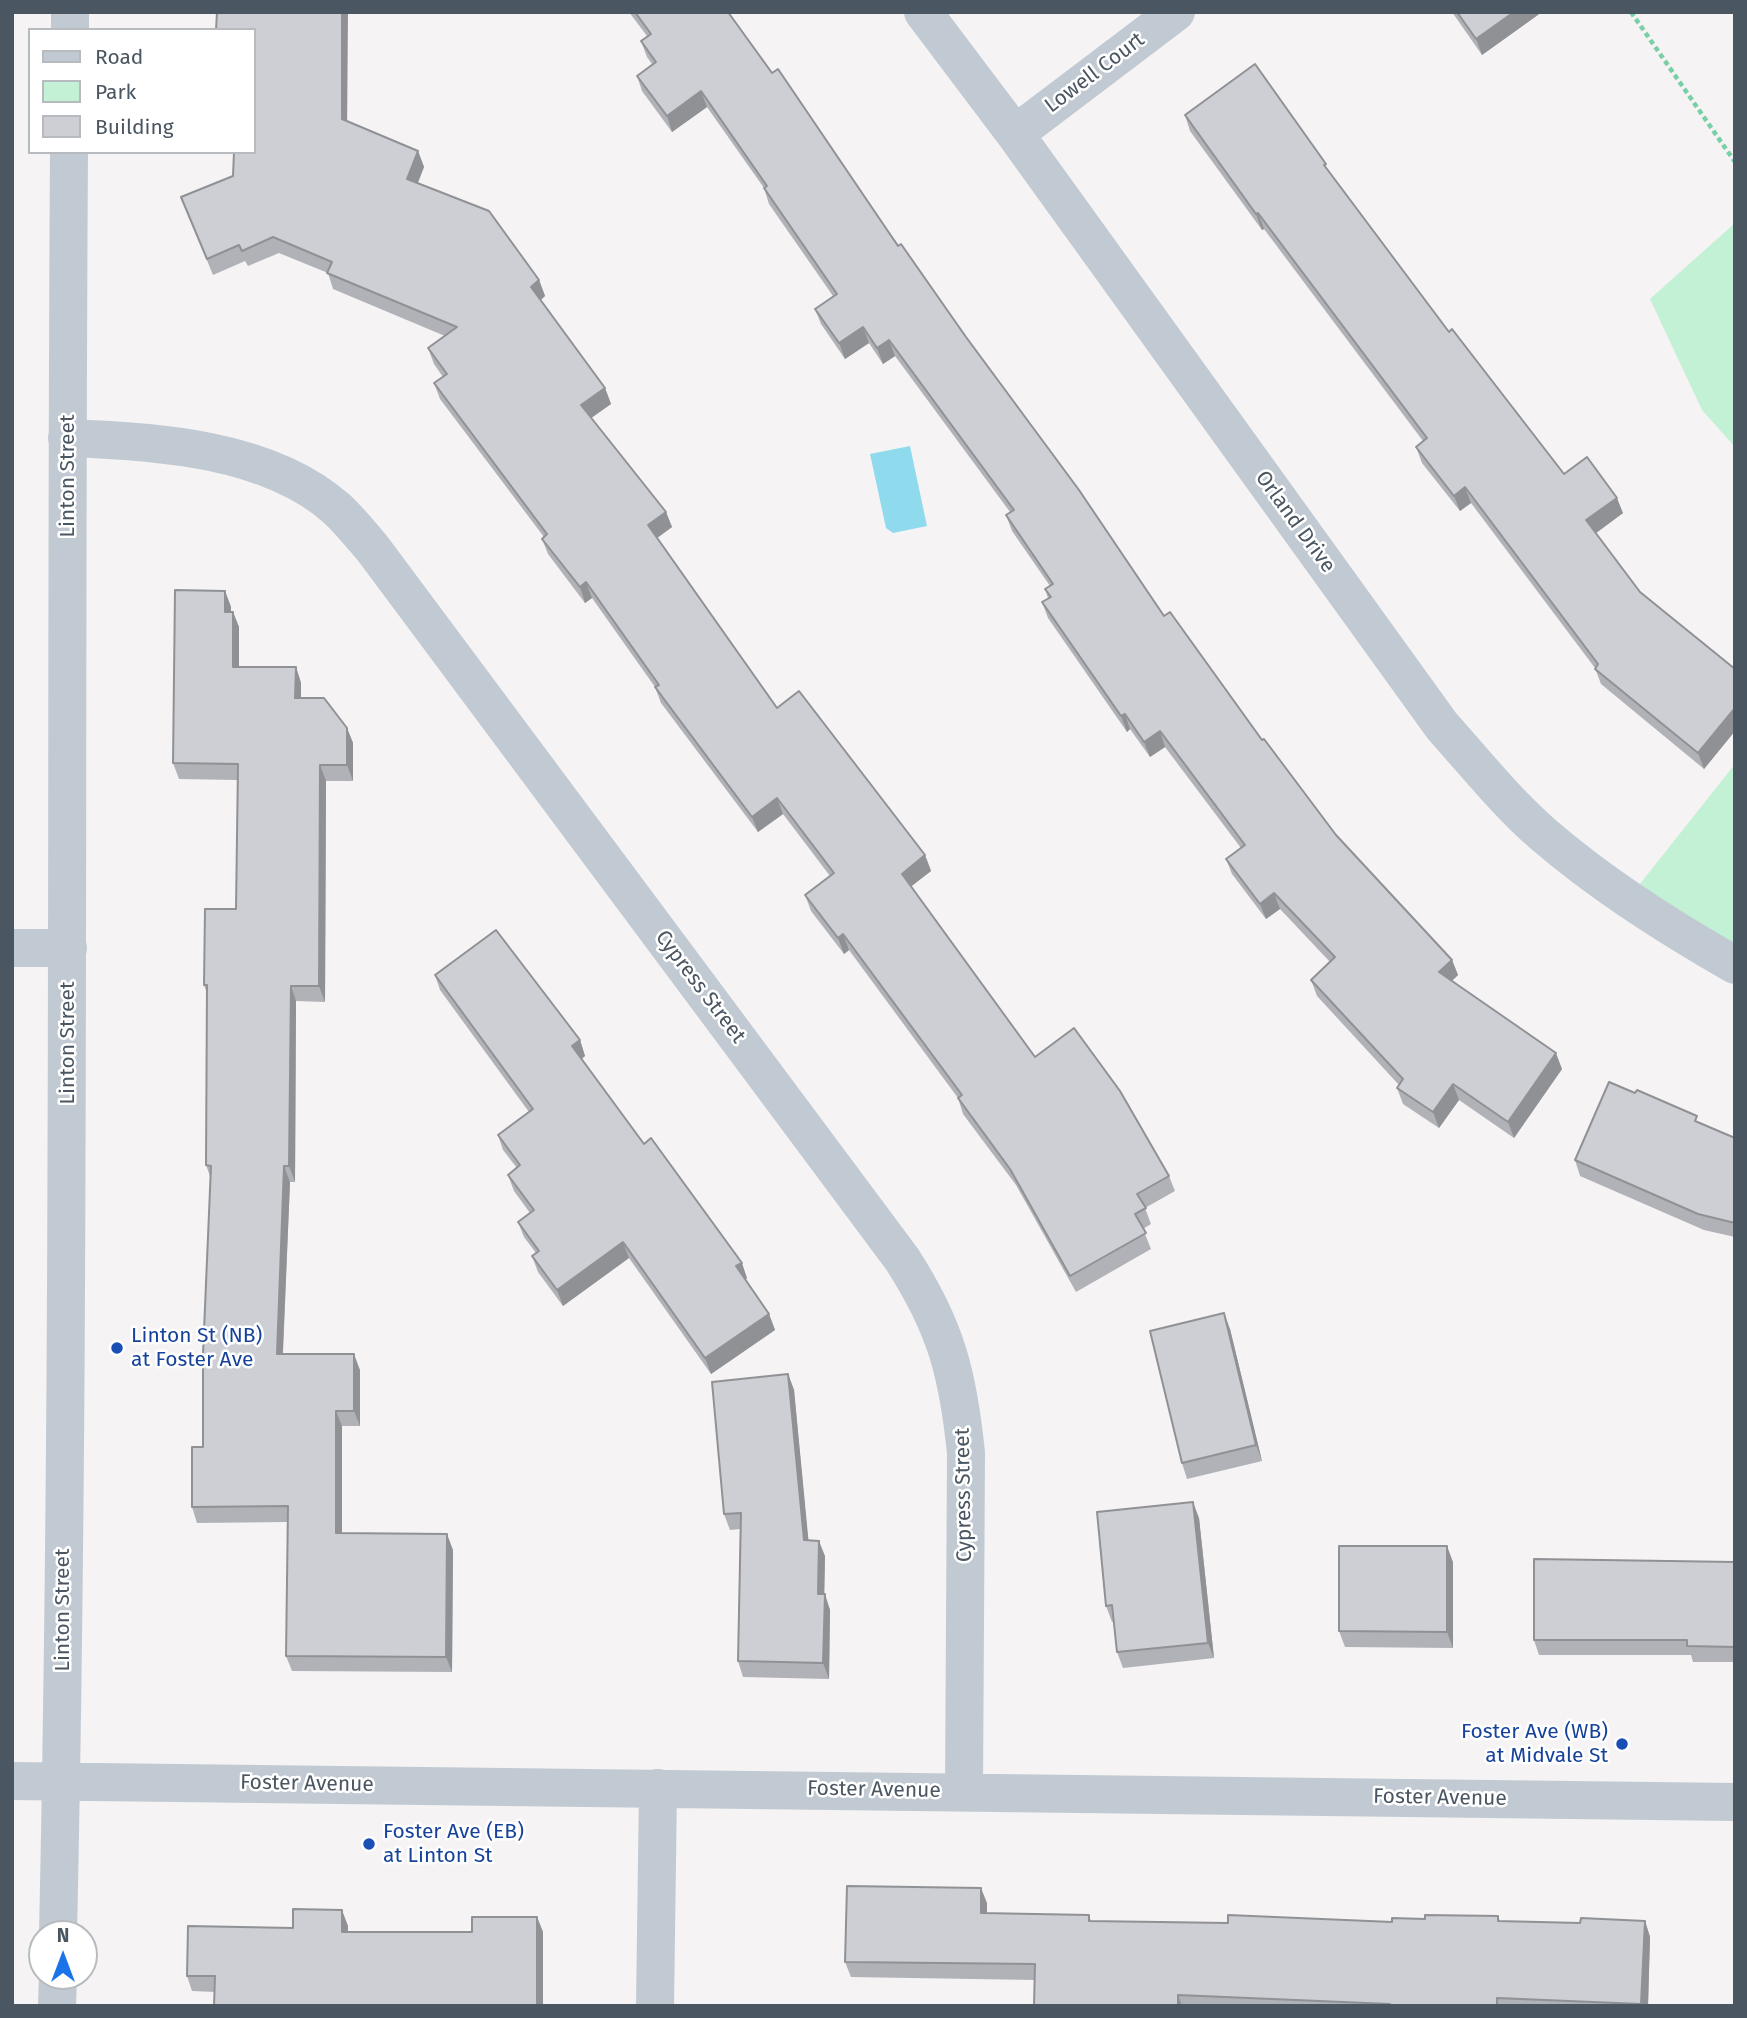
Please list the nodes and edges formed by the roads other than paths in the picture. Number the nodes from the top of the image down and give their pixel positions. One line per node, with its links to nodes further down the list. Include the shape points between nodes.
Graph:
1 (923, 12): 3 (street, Orland Drive)
2 (1176, 12): 3 (street, Lowell Court)
3 (1015, 134): 8 (street, Orland Drive, via 1442,726 1544,835 1628,899)
4 (69, 154): 5 (street, Linton Street)
5 (68, 438): 7 (street, Linton Street); 12 (street, Cypress Street, via 149,441 229,456 287,478 336,508 373,549 902,1259 937,1320 961,1406 966,1453)
6 (12, 948): 7 (street)
7 (68, 948): 10 (street, Linton Street)
8 (1735, 965)
9 (12, 1781): 10 (street, Foster Avenue)
10 (61, 1781): 11 (street, Foster Avenue); 14 (street, Linton Street)
11 (658, 1788): 12 (street, Foster Avenue); 15 (street)
12 (964, 1791): 13 (street, Foster Avenue)
13 (1735, 1802)
14 (58, 1920)
15 (655, 2006)

